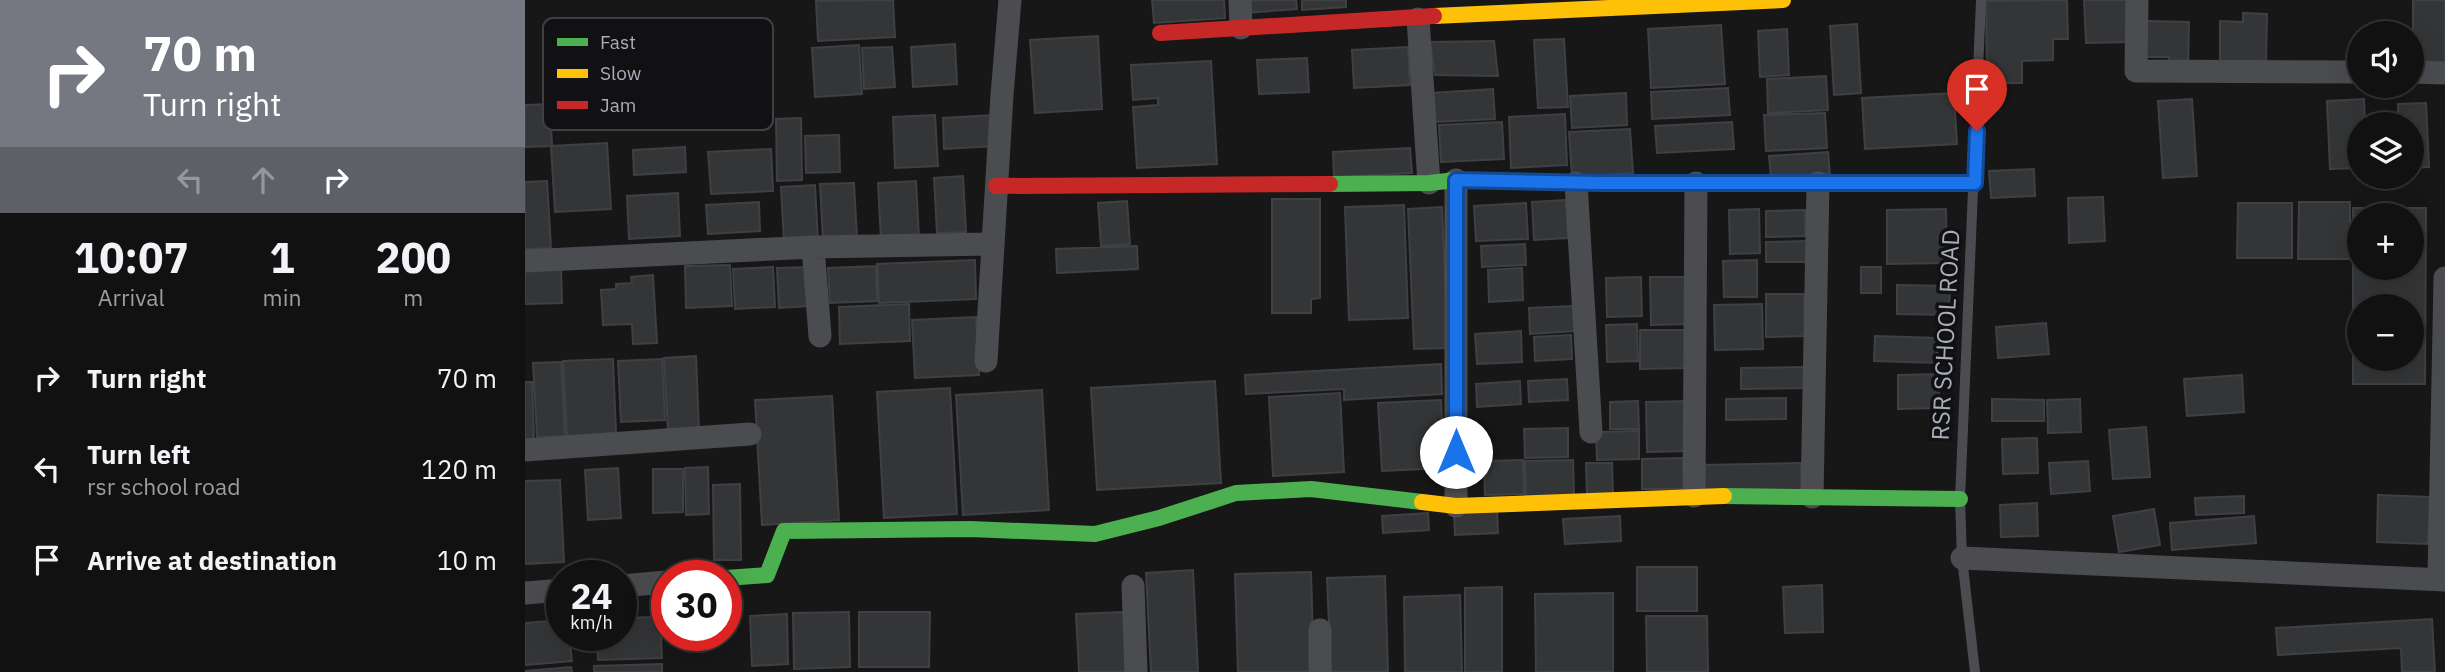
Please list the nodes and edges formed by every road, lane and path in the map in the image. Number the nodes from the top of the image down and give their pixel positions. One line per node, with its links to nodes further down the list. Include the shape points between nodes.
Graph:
1 (1010, 0): 19 (street)
2 (1240, 0): 8 (street)
3 (1783, 0): 6 (street)
4 (1981, 0): 18 (lane, RSR SCHOOL ROAD)
5 (2137, 0): 10 (street, via 2136,71)
6 (1587, 3): 7 (street)
7 (1418, 19): 8 (street); 14 (street)
8 (1241, 28): 9 (street)
9 (1160, 33)
10 (2347, 72)
11 (2424, 72): 12 (street)
12 (2445, 73)
13 (1456, 180): 14 (street); 15 (street); 32 (street)
14 (1429, 183): 19 (street)
15 (1576, 183): 16 (street); 26 (street)
16 (1696, 183): 17 (street); 29 (street)
17 (1818, 183): 18 (street); 30 (street)
18 (1975, 183): 31 (lane, RSR SCHOOL ROAD)
19 (996, 186): 20 (street)
20 (992, 244): 21 (street); 25 (street)
21 (813, 247): 22 (street); 24 (street)
22 (525, 261)
23 (2445, 278): 35 (street)
24 (820, 336)
25 (986, 361)
26 (1591, 432)
27 (750, 434): 28 (street)
28 (525, 450)
29 (1694, 496): 30 (street); 32 (street)
30 (1812, 497): 31 (street)
31 (1959, 499): 33 (lane, RSR SCHOOL ROAD)
32 (1456, 506): 34 (street, via 1311,489 1236,493 1095,534 970,529 784,531 767,575)
33 (1962, 558): 35 (street); 42 (lane, RSR SCHOOL ROAD)
34 (742, 577)
35 (2442, 580)
36 (1133, 586): 40 (street)
37 (546, 591): 38 (street)
38 (525, 593)
39 (1320, 630): 41 (street)
40 (1136, 672)
41 (1320, 672)
42 (1975, 672)

